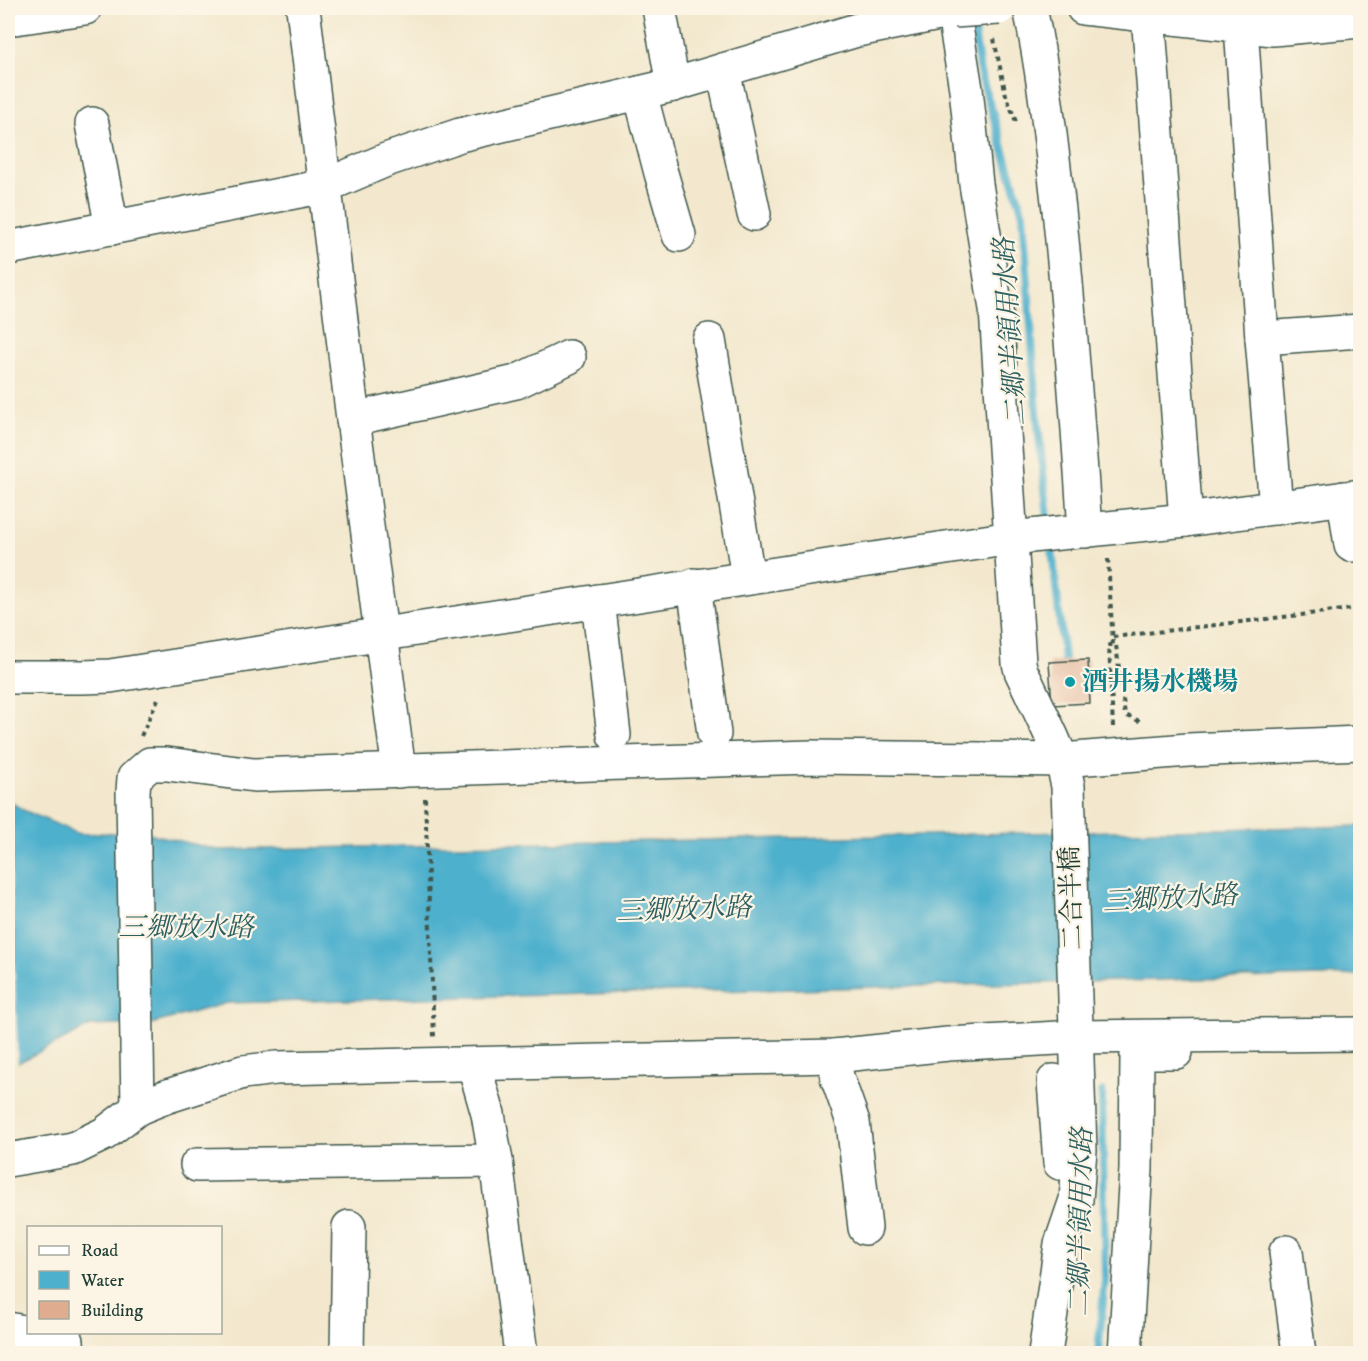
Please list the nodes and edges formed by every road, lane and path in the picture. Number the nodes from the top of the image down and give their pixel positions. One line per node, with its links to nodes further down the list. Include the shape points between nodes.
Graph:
1 (86, 8): 9 (street)
2 (303, 8): 16 (street)
3 (659, 8): 13 (street)
4 (999, 8): 7 (street, bridge)
5 (1030, 8): 29 (street, via 1064,254)
6 (1083, 8): 8 (street)
7 (954, 9): 12 (street, via 857,30); 30 (street, via 996,309)
8 (1148, 14): 11 (street); 28 (street)
9 (8, 19)
10 (1360, 21): 11 (street, via 1273,29)
11 (1241, 26): 22 (street)
12 (723, 70): 13 (street); 17 (street)
13 (674, 85): 14 (street)
14 (640, 93): 16 (street, via 460,135); 19 (street)
15 (92, 124): 18 (street)
16 (326, 186): 18 (street); 25 (street)
17 (754, 214)
18 (112, 228): 20 (street)
19 (679, 236)
20 (8, 248)
21 (1360, 331): 22 (street)
22 (1262, 338): 27 (street)
23 (709, 340): 32 (street)
24 (569, 357): 25 (street, via 516,382)
25 (353, 419): 36 (street)
26 (1352, 497): 27 (street); 31 (street, via 1351,545)
27 (1276, 508): 28 (street)
28 (1186, 520): 29 (street)
29 (1089, 530): 30 (street); 37 (path)
30 (1016, 537): 32 (street); 48 (street, via 1021,672)
31 (1360, 544)
32 (748, 577): 33 (street)
33 (694, 585): 34 (street); 43 (street)
34 (598, 601): 36 (street); 44 (street)
35 (1360, 608): 37 (path)
36 (382, 635): 39 (street); 47 (street)
37 (1113, 637): 38 (path)
38 (1113, 645): 41 (path, via 1125,715); 42 (path, via 1109,645)
39 (174, 666): 40 (street, via 83,678); 45 (path, via 141,735)
40 (8, 676)
41 (1146, 723)
42 (1113, 732)
43 (714, 734)
44 (614, 735)
45 (144, 742)
46 (1360, 743): 48 (street, via 1188,750)
47 (399, 771): 48 (street, via 810,758); 57 (street, via 254,775 150,764 134,778)
48 (1065, 773): 50 (street, 二合半橋)
49 (425, 800): 51 (path)
50 (1076, 1024): 52 (street); 54 (street, via 948,1044); 61 (street, 二合半橋, via 1080,1150)
51 (434, 1026)
52 (1292, 1035): 53 (street); 72 (street, via 1265,1052 1137,1053 1136,1168)
53 (1357, 1039)
54 (834, 1056): 55 (street); 63 (street, via 837,1077 854,1122)
55 (474, 1065): 57 (street, via 243,1072); 59 (street)
56 (1054, 1081): 61 (street, via 1062,1200)
57 (138, 1108): 58 (street, via 104,1134 74,1149)
58 (8, 1160)
59 (496, 1161): 60 (street); 70 (street)
60 (197, 1165)
61 (1076, 1200): 71 (street, 二合半橋, via 1060,1244)
62 (349, 1227): 69 (street)
63 (866, 1228)
64 (1286, 1252): 73 (street)
65 (8, 1329): 66 (street)
66 (27, 1333)
67 (33, 1334): 68 (street, via 68,1341)
68 (68, 1353)
69 (347, 1353)
70 (520, 1353)
71 (1045, 1353)
72 (1125, 1353)
73 (1299, 1353)

